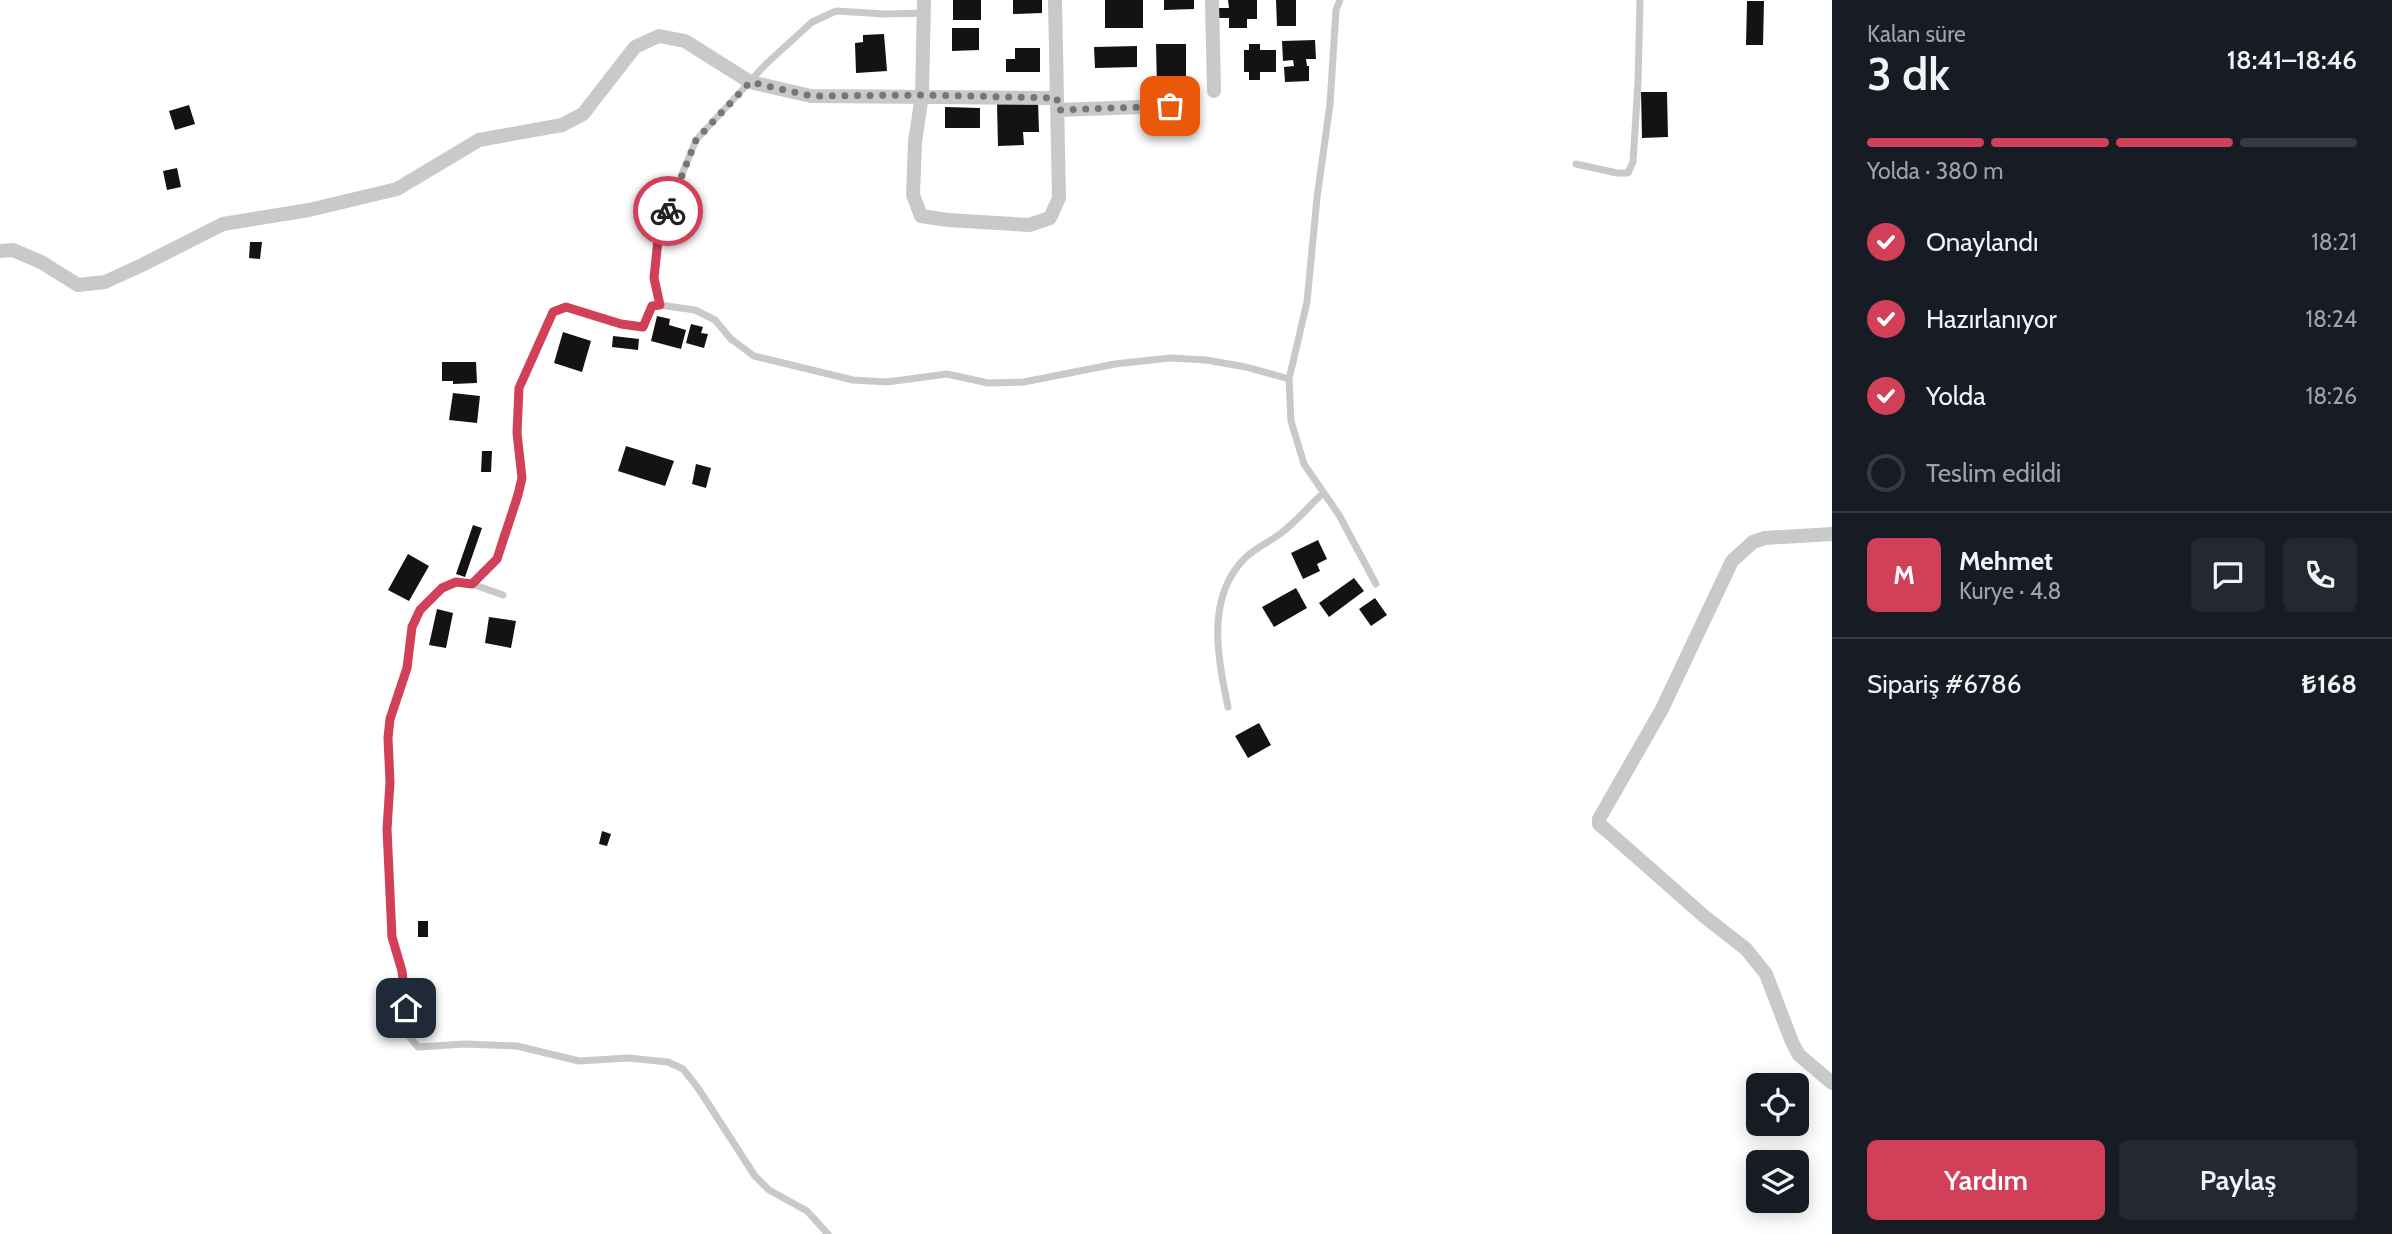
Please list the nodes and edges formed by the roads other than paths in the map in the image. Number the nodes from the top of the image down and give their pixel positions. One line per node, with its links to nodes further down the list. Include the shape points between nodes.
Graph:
1 (1055, 0): 9 (street)
2 (1212, 0): 7 (street)
3 (1340, 0): 14 (lane, via 1307,302)
4 (1640, 0): 11 (lane, via 1633,162 1628,173)
5 (925, 7): 6 (lane, via 836,11 812,22); 8 (street)
6 (750, 82): 8 (street, via 811,96); 12 (street, via 685,41 659,36 635,47 583,114 562,125 479,140 397,188 309,210 223,223 105,282 78,285 41,262 13,250); 13 (lane, via 696,140 659,230 654,278)
7 (1214, 91)
8 (922, 95): 9 (street); 9 (street, via 913,195 921,216 948,220 1029,225 1050,218 1059,198)
9 (1057, 104): 10 (street)
10 (1170, 106)
11 (1576, 164)
12 (0, 250)
13 (660, 305): 14 (lane, via 695,310 715,320 754,356 853,380 887,382 947,374 988,383 1024,382 1115,364 1170,359 1206,360); 18 (lane, via 652,306 643,327 566,307 553,312 519,388 522,478 514,506 497,559)
14 (1289, 379): 15 (lane, via 1291,421 1304,464)
15 (1323, 493): 17 (lane); 20 (lane, via 1282,533 1247,556 1225,589 1217,634)
16 (1832, 534): 21 (street, via 1765,538 1732,561 1666,701 1599,824 1746,949 1766,974 1799,1055)
17 (1376, 583)
18 (472, 584): 19 (lane); 22 (lane, via 456,582 442,588 420,610 390,719 387,829 392,937 402,971 409,1036 418,1046 517,1046 579,1061 647,1058 683,1069 755,1176 769,1190 807,1211)
19 (503, 595)
20 (1228, 707)
21 (1832, 1083)
22 (828, 1234)

